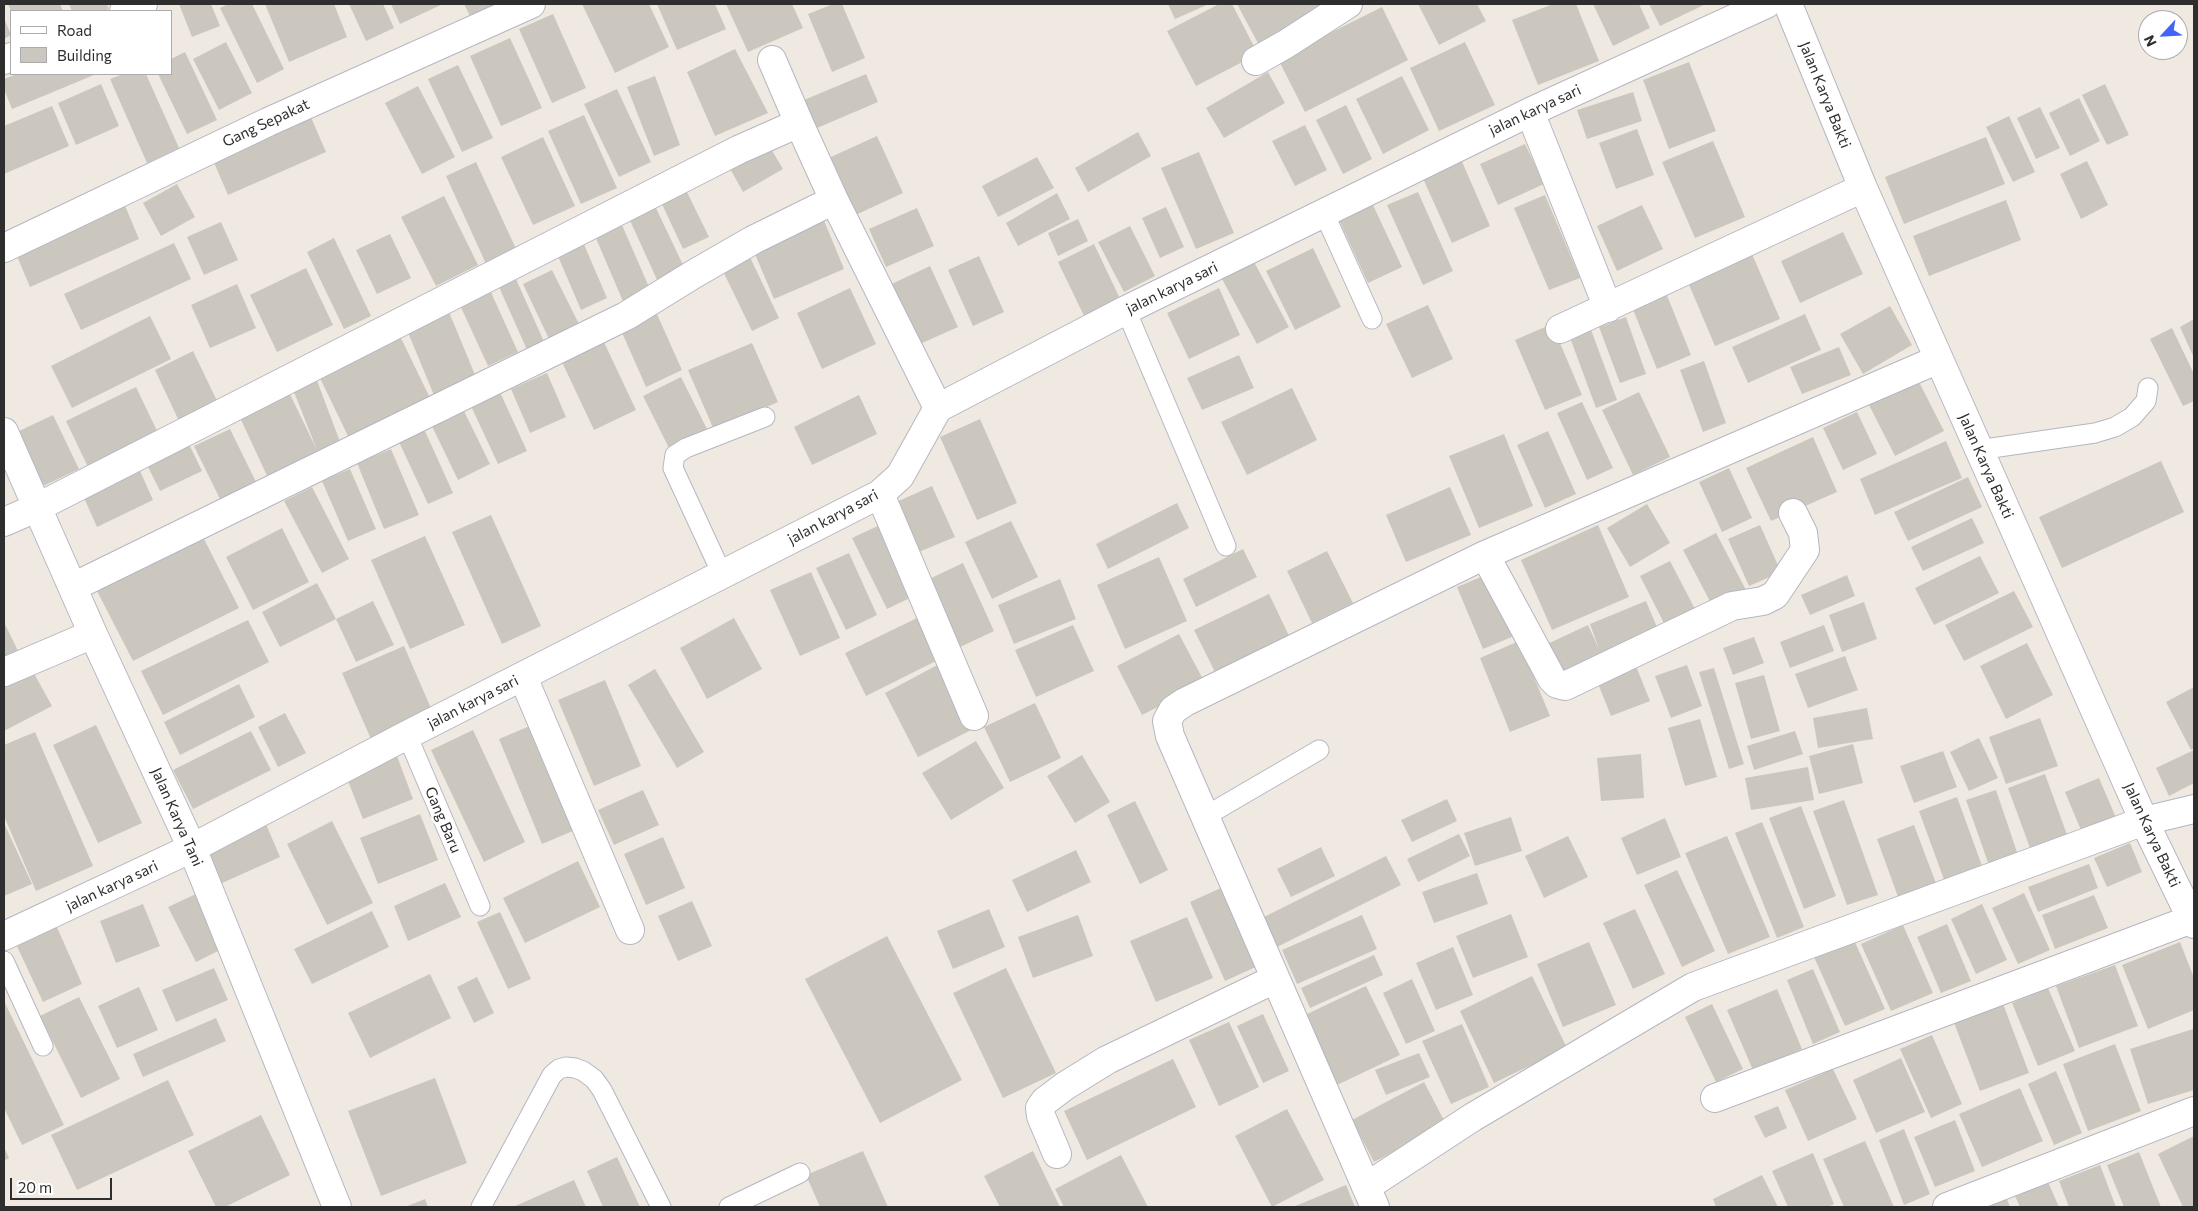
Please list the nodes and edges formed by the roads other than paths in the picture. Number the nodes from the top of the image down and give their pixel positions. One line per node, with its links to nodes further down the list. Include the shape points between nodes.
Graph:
1 (143, 4): 6 (street)
2 (531, 4): 14 (street, Gang Sepakat, via 268,122)
3 (1348, 4): 8 (street)
4 (1766, 4): 9 (street, jalan karya sari)
5 (1788, 4): 11 (street, Jalan Karya Bakti)
6 (127, 10)
7 (772, 60): 10 (street)
8 (1256, 61)
9 (1530, 112): 13 (street, jalan karya sari); 15 (street)
10 (799, 123): 12 (street); 26 (street, via 738,150)
11 (1859, 179): 15 (street); 19 (street, Jalan Karya Bakti)
12 (834, 200): 21 (street); 32 (street, via 745,245 626,316)
13 (1324, 213): 16 (street, jalan karya sari); 17 (lane)
14 (4, 248)
15 (1608, 308): 18 (street)
16 (1126, 310): 21 (street, jalan karya sari); 29 (lane)
17 (1372, 320)
18 (1560, 329)
19 (1939, 359): 24 (street, Jalan Karya Bakti); 30 (street)
20 (2148, 388): 24 (lane, via 2146,401 2132,417 2114,427 2095,433)
21 (938, 408): 25 (street, jalan karya sari, via 900,476)
22 (764, 417): 31 (lane, via 675,455 673,468)
23 (4, 432): 26 (street, Jalan Karya Tani)
24 (1978, 450): 41 (street, Jalan Karya Bakti)
25 (880, 494): 31 (street, jalan karya sari); 36 (street)
26 (36, 508): 28 (street); 32 (street, Jalan Karya Tani)
27 (1793, 513): 30 (street, via 1803,533 1805,550 1775,595 1763,601 1732,606 1565,686 1556,684 1552,679)
28 (4, 522)
29 (1226, 546)
30 (1485, 555): 40 (street, via 1173,710 1167,721 1170,736)
31 (722, 574): 35 (street, jalan karya sari)
32 (73, 587): 33 (street, Jalan Karya Tani)
33 (93, 634): 34 (street); 42 (street, Jalan Karya Tani)
34 (4, 672)
35 (523, 676): 37 (street, jalan karya sari); 45 (street)
36 (974, 716)
37 (407, 735): 42 (street, jalan karya sari); 43 (lane, Gang Baru)
38 (1319, 750): 40 (lane)
39 (2194, 809): 41 (street)
40 (1204, 817): 48 (street)
41 (2144, 821): 44 (street, Jalan Karya Bakti); 54 (street, via 1693,987 1472,1117)
42 (192, 848): 46 (street, jalan karya sari); 55 (street, Jalan Karya Tani)
43 (480, 906)
44 (2193, 922): 50 (street)
45 (630, 930)
46 (4, 936)
47 (4, 961): 49 (lane)
48 (1275, 979): 52 (street, via 1107,1060 1052,1096 1040,1108); 54 (street)
49 (43, 1046)
50 (1715, 1098)
51 (2194, 1111): 59 (street)
52 (1057, 1154)
53 (800, 1173): 58 (lane)
54 (1370, 1197)
55 (337, 1207)
56 (482, 1207): 57 (lane, via 552,1075 566,1067 583,1071 602,1090)
57 (661, 1207)
58 (729, 1207)
59 (1947, 1207)

